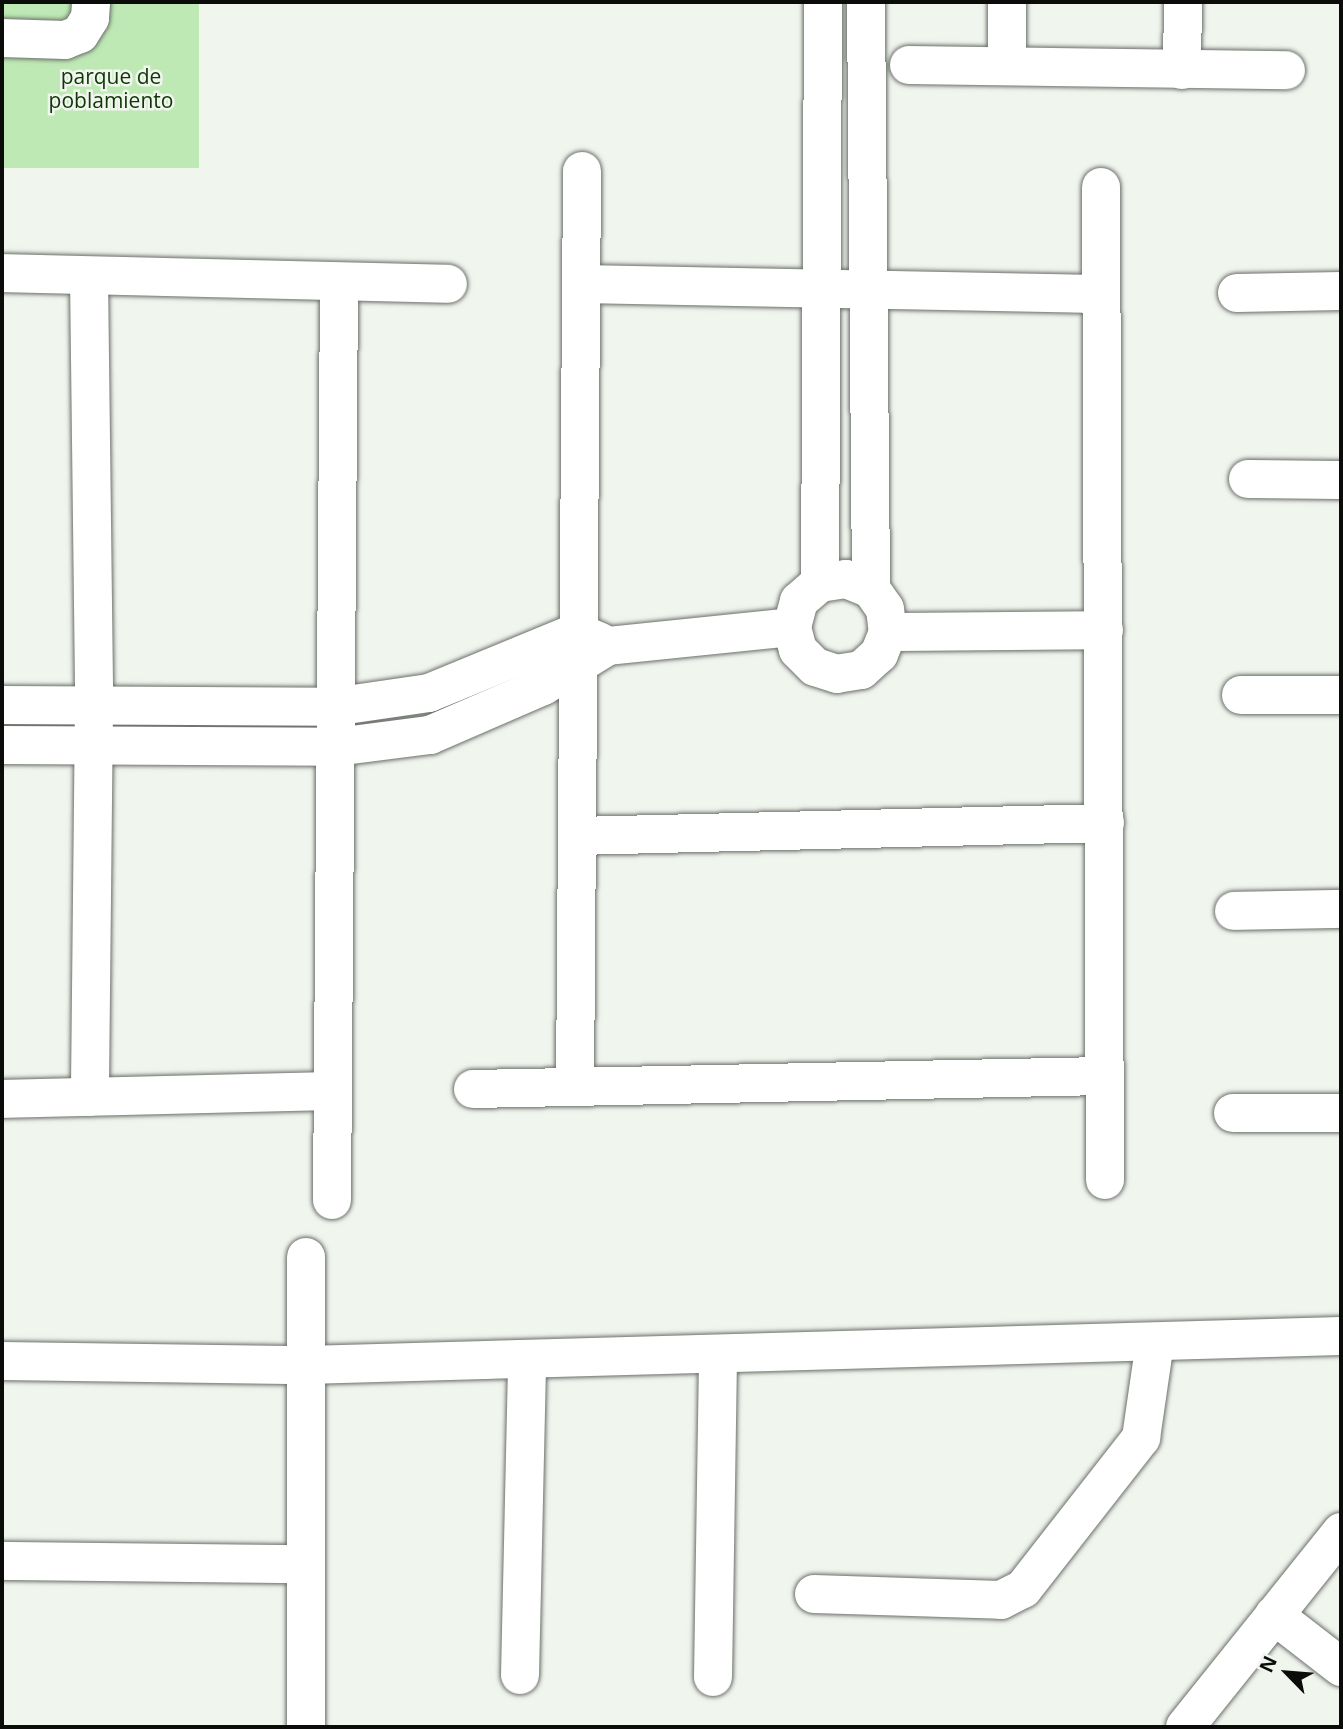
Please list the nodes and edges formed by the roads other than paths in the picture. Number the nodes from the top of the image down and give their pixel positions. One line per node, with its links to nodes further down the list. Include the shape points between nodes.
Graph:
1 (91, 2): 6 (street, via 90,18 80,34 65,40)
2 (823, 2): 11 (street)
3 (866, 2): 12 (street)
4 (1007, 2): 8 (street)
5 (1183, 2): 9 (street)
6 (2, 38)
7 (909, 65): 8 (street)
8 (1007, 65): 9 (street)
9 (1182, 70): 10 (street)
10 (1286, 70)
11 (821, 106): 12 (street); 20 (street)
12 (867, 107): 21 (street)
13 (582, 171): 19 (street)
14 (1101, 187): 24 (street)
15 (2, 272): 16 (street)
16 (89, 276): 17 (street); 36 (street)
17 (339, 283): 18 (street); 37 (street)
18 (447, 284)
19 (581, 284): 20 (street); 32 (street)
20 (819, 289): 21 (street); 27 (street)
21 (869, 289): 24 (street); 28 (street)
22 (1341, 291): 23 (street)
23 (1237, 292)
24 (1101, 294): 30 (street)
25 (1248, 479): 26 (street)
26 (1341, 480)
27 (820, 583): 28 (street, via 846,579); 29 (street, via 799,601)
28 (871, 589): 31 (street, via 885,609)
29 (792, 627): 31 (street, via 798,650 815,667 837,674 861,670 879,654); 32 (street)
30 (1104, 629): 31 (street); 41 (street)
31 (888, 632)
32 (588, 648): 37 (street, via 429,694); 40 (street, via 543,686 430,735); 42 (street)
33 (1241, 695): 34 (street)
34 (1341, 695)
35 (2, 705): 36 (street)
36 (94, 705): 37 (street); 39 (street)
37 (333, 707): 40 (street)
38 (2, 745): 39 (street)
39 (93, 745): 40 (street); 49 (street)
40 (336, 747): 48 (street)
41 (1105, 823): 42 (street); 45 (street)
42 (577, 836): 46 (street)
43 (1341, 909): 44 (street)
44 (1234, 911)
45 (1105, 1076): 46 (street); 53 (street)
46 (575, 1087): 47 (street)
47 (473, 1089)
48 (333, 1091): 49 (street); 54 (street)
49 (90, 1097): 50 (street)
50 (2, 1099)
51 (1233, 1113): 52 (street)
52 (1341, 1113)
53 (1105, 1180)
54 (332, 1200)
55 (306, 1257): 61 (street)
56 (1341, 1336): 57 (street)
57 (1154, 1342): 58 (street); 65 (street, via 1141,1438 1023,1589 1001,1600)
58 (718, 1354): 59 (street); 69 (street)
59 (527, 1359): 61 (street); 68 (street)
60 (2, 1361): 61 (street)
61 (306, 1365): 64 (street)
62 (1341, 1532): 66 (street)
63 (2, 1561): 64 (street)
64 (306, 1564): 70 (street)
65 (814, 1594)
66 (1274, 1615): 67 (street); 71 (street)
67 (1341, 1667)
68 (520, 1675)
69 (713, 1677)
70 (306, 1727)
71 (1185, 1727)

